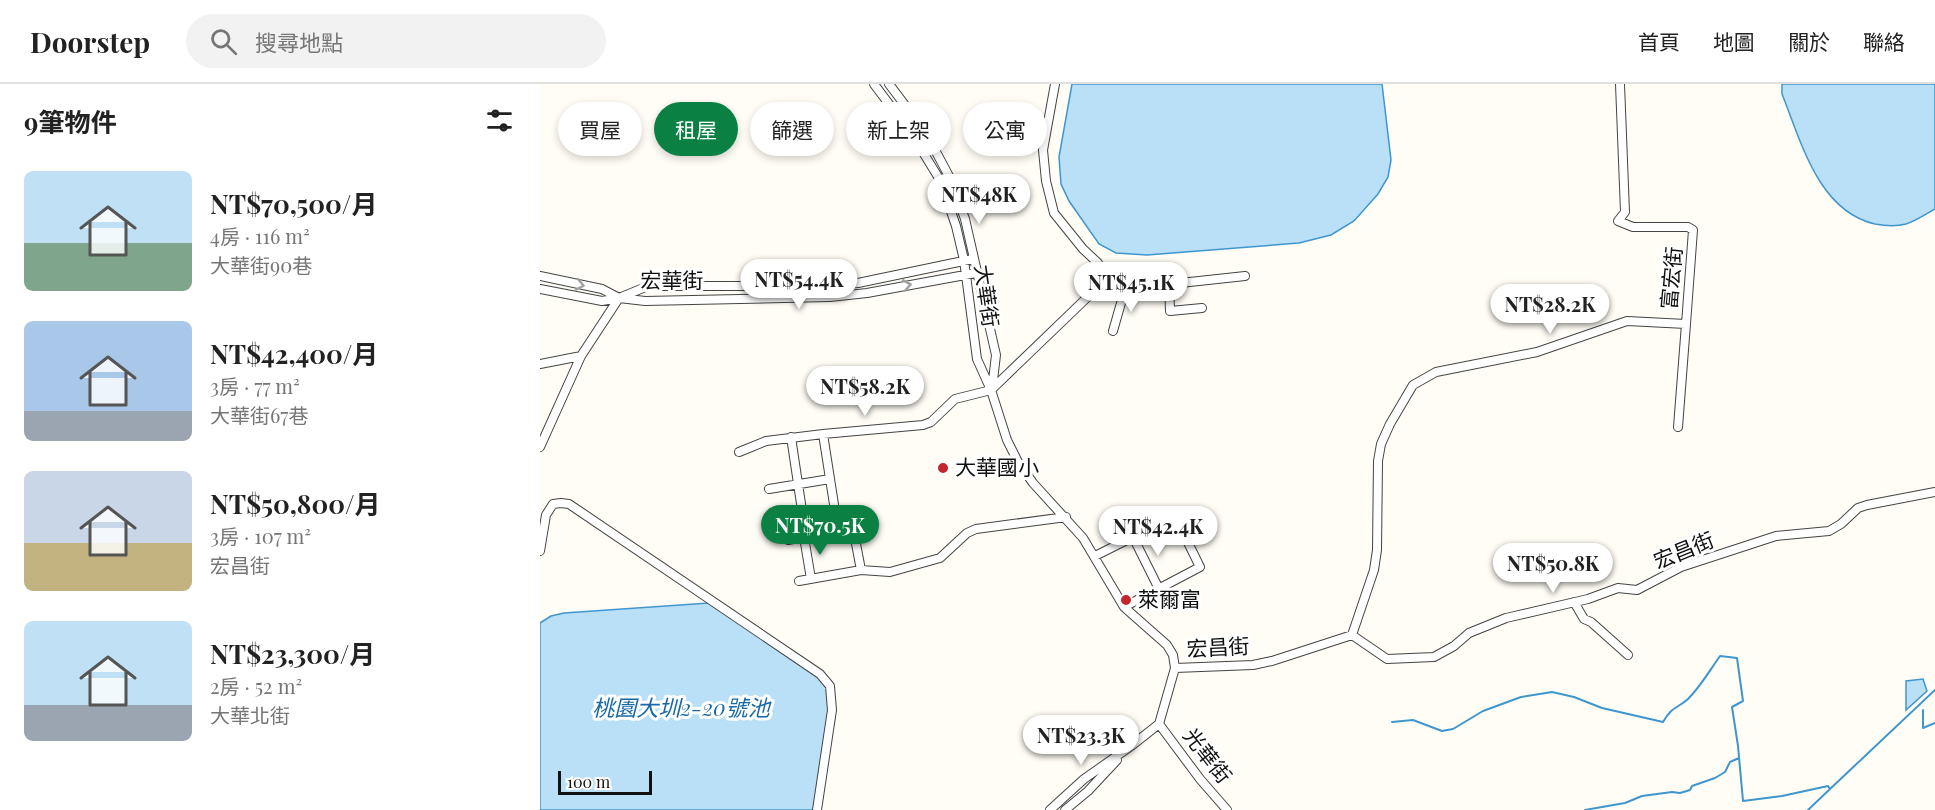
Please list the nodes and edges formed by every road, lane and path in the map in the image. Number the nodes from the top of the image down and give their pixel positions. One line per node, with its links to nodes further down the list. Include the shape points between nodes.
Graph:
1 (874, 84): 5 (street, 大華街)
2 (889, 84): 6 (street, 大華街)
3 (1055, 84): 18 (street, via 1043,150 1046,181 1054,213 1098,263)
4 (1620, 84): 25 (street, 富宏街, via 1625,212 1618,221 1633,228 1694,230)
5 (887, 102)
6 (902, 102)
7 (925, 156): 10 (street, 大華街, via 940,180)
8 (938, 156): 9 (street, 大華街, via 965,219)
9 (973, 259): 10 (street, 宏華街); 11 (street, 大華街)
10 (963, 260): 13 (street, 大華街); 17 (street, 宏華街)
11 (976, 273): 13 (street, 宏華街); 29 (street, 大華街, via 996,355)
12 (540, 276): 22 (street, one-way to 22, via 602,289)
13 (965, 276): 21 (street, 宏華街, one-way to 13); 29 (street, 大華街, via 977,359)
14 (1245, 276): 15 (street)
15 (1168, 283): 20 (street); 24 (street, via 1170,311)
16 (757, 286): 17 (street, 宏華街); 22 (street, 宏華街, via 648,286); 23 (street)
17 (830, 286): 21 (street)
18 (1098, 287): 20 (street); 29 (street)
19 (540, 289): 22 (street, via 602,301)
20 (1125, 289): 26 (street)
21 (830, 297): 23 (street, 宏華街)
22 (619, 298): 23 (street, 宏華街); 27 (street, 宏華街)
23 (755, 298)
24 (1202, 308)
25 (1686, 324): 30 (street); 52 (street, 富宏街, via 1627,321 1537,352 1436,372 1413,385 1381,444 1374,570)
26 (1113, 331)
27 (581, 356): 28 (street); 33 (street, 宏華街)
28 (540, 364)
29 (991, 390): 31 (street, via 955,399 923,425); 39 (street, 大華街, via 1018,462)
30 (1678, 427)
31 (823, 434): 32 (street); 35 (street)
32 (791, 437): 34 (street, via 766,441); 36 (street)
33 (540, 447)
34 (739, 452)
35 (830, 479): 36 (street); 40 (street)
36 (799, 483): 37 (street); 41 (street)
37 (769, 489)
38 (1935, 492): 50 (street, 宏昌街, via 1867,505 1829,531 1776,537 1681,567 1637,590 1618,588)
39 (1066, 517): 45 (street, 大華街); 46 (street, via 976,529 940,558 890,572)
40 (838, 530): 41 (street); 46 (street, via 853,528)
41 (805, 537): 43 (street); 47 (street)
42 (1133, 537): 45 (street); 49 (street); 49 (street, via 1175,516 1200,567)
43 (788, 540)
44 (540, 551): 57 (street, via 546,515 554,504 569,504 820,674 830,686 832,710)
45 (1095, 556): 51 (street, 大華街)
46 (861, 570): 47 (street)
47 (811, 579): 48 (street)
48 (799, 581)
49 (1159, 589): 51 (street)
50 (1574, 602): 52 (street, 宏昌街, via 1506,618 1469,633 1434,657 1387,659); 53 (street, via 1584,619)
51 (1124, 607): 54 (street, 大華街, via 1167,645)
52 (1352, 635): 54 (street, 宏昌街, via 1253,665)
53 (1628, 655)
54 (1175, 668): 55 (street)
55 (1159, 724): 56 (street); 60 (street, 光華街)
56 (1131, 746): 58 (street, via 1084,779); 59 (street)
57 (817, 810)
58 (1050, 810)
59 (1065, 810)
60 (1227, 810)

